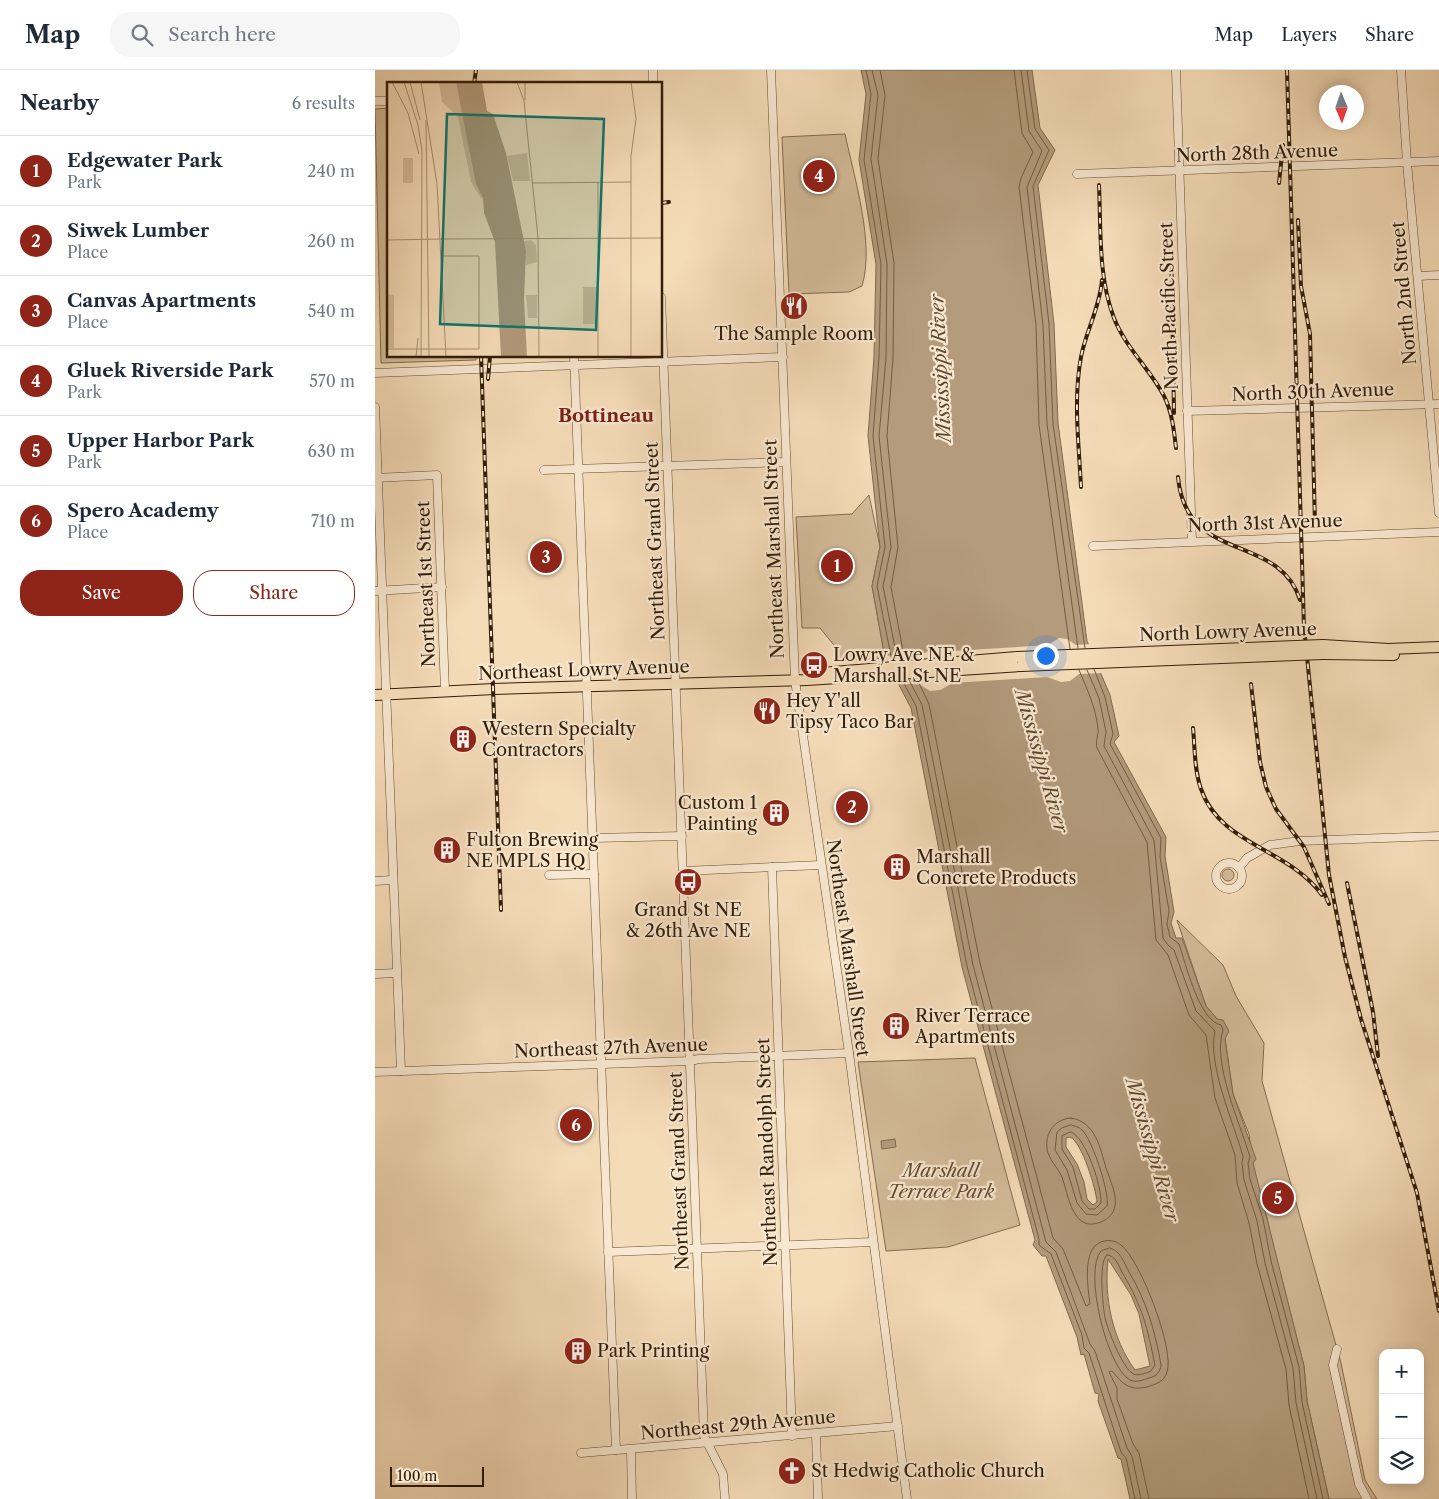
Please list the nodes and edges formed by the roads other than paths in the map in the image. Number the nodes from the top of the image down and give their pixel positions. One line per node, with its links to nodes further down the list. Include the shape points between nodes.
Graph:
1 (771, 70): 11 (street, Northeast Marshall Street)
2 (1176, 70): 6 (street, North Pacific Street)
3 (1401, 70): 5 (street, North 2nd Street)
4 (1439, 161): 5 (street, North 28th Avenue)
5 (1407, 163): 6 (street, North 28th Avenue); 9 (street, North 2nd Street)
6 (1180, 171): 7 (street, North 28th Avenue); 19 (street, North Pacific Street)
7 (1077, 174)
8 (1439, 275): 9 (street)
9 (1418, 276): 16 (street, North 2nd Street)
10 (663, 340): 13 (street, Northeast Grand Street)
11 (783, 357): 13 (street); 20 (street, Northeast Marshall Street)
12 (574, 358): 14 (street)
13 (664, 362): 14 (street); 21 (street, Northeast Grand Street)
14 (574, 366): 15 (street); 23 (street)
15 (375, 373)
16 (1429, 404): 17 (street, North 30th Avenue); 19 (street, North 30th Avenue); 25 (street, North 2nd Street)
17 (1439, 404)
18 (375, 407): 24 (street)
19 (1187, 411): 27 (street, North Pacific Street)
20 (785, 462): 21 (street); 35 (street, Northeast Marshall Street)
21 (668, 466): 23 (street); 36 (street, Northeast Grand Street)
22 (544, 470): 23 (street)
23 (579, 470): 37 (street)
24 (377, 478): 29 (street, Northeast 1st Street, via 437,475); 30 (street)
25 (1439, 513)
26 (1439, 532): 27 (street, North 31st Avenue)
27 (1192, 541): 28 (street, North 31st Avenue)
28 (1093, 546)
29 (442, 588): 30 (street); 38 (street, Northeast 1st Street)
30 (378, 590): 39 (street)
31 (1439, 647): 32 (main road, North Lowry Avenue)
32 (1323, 650): 33 (main road, North Lowry Avenue, via 1369,656); 34 (main road, North Lowry Avenue, bridge)
33 (1439, 654)
34 (1019, 662): 35 (main road, Northeast Lowry Avenue)
35 (795, 680): 36 (main road, Northeast Lowry Avenue); 44 (street, Northeast Marshall Street)
36 (675, 683): 37 (main road, Northeast Lowry Avenue); 41 (street, Northeast Grand Street)
37 (586, 686): 38 (main road, Northeast Lowry Avenue); 43 (street)
38 (445, 691): 39 (main road, Northeast Lowry Avenue)
39 (387, 694): 40 (main road, Northeast Lowry Avenue); 50 (street)
40 (375, 695)
41 (682, 836): 43 (street); 47 (street, Northeast Grand Street)
42 (1439, 836): 46 (street, via 1270,845 1247,858)
43 (593, 838): 48 (street)
44 (821, 865): 45 (street); 54 (street, Northeast Marshall Street)
45 (772, 867): 47 (street); 55 (street, Northeast Randolph Street)
46 (1239, 868)
47 (683, 871): 56 (street, Northeast Grand Street)
48 (594, 874): 49 (street); 57 (street)
49 (549, 875)
50 (392, 880): 51 (street); 52 (street)
51 (375, 881)
52 (397, 973): 53 (street); 58 (street)
53 (375, 974)
54 (849, 1054): 55 (street, Northeast 27th Avenue); 60 (street, Northeast Marshall Street)
55 (779, 1056): 56 (street, Northeast 27th Avenue); 61 (street, Northeast Randolph Street)
56 (690, 1061): 57 (street, Northeast 27th Avenue); 62 (street, Northeast Grand Street)
57 (602, 1064): 58 (street, Northeast 27th Avenue); 63 (street)
58 (401, 1071): 59 (street, Northeast 27th Avenue)
59 (375, 1072)
60 (873, 1242): 61 (street); 65 (street, Northeast Marshall Street)
61 (786, 1245): 62 (street); 67 (street, Northeast Randolph Street)
62 (697, 1249): 63 (street); 68 (street, Northeast Grand Street, via 704,1436)
63 (608, 1252): 69 (street)
64 (1337, 1348): 76 (street, via 1333,1366 1359,1484)
65 (898, 1426): 66 (street, Northeast 29th Avenue); 75 (street, Northeast Marshall Street)
66 (816, 1434): 67 (street, Northeast 29th Avenue); 74 (street)
67 (792, 1436): 68 (street, Northeast 29th Avenue)
68 (707, 1443): 70 (street, Northeast 29th Avenue); 73 (street, Northeast Grand Street, via 723,1474)
69 (616, 1450): 70 (street, Northeast 29th Avenue); 71 (street, Northeast 29th Avenue)
70 (631, 1450): 72 (street)
71 (581, 1453)
72 (632, 1499)
73 (725, 1499)
74 (817, 1499)
75 (907, 1499)
76 (1367, 1499)

